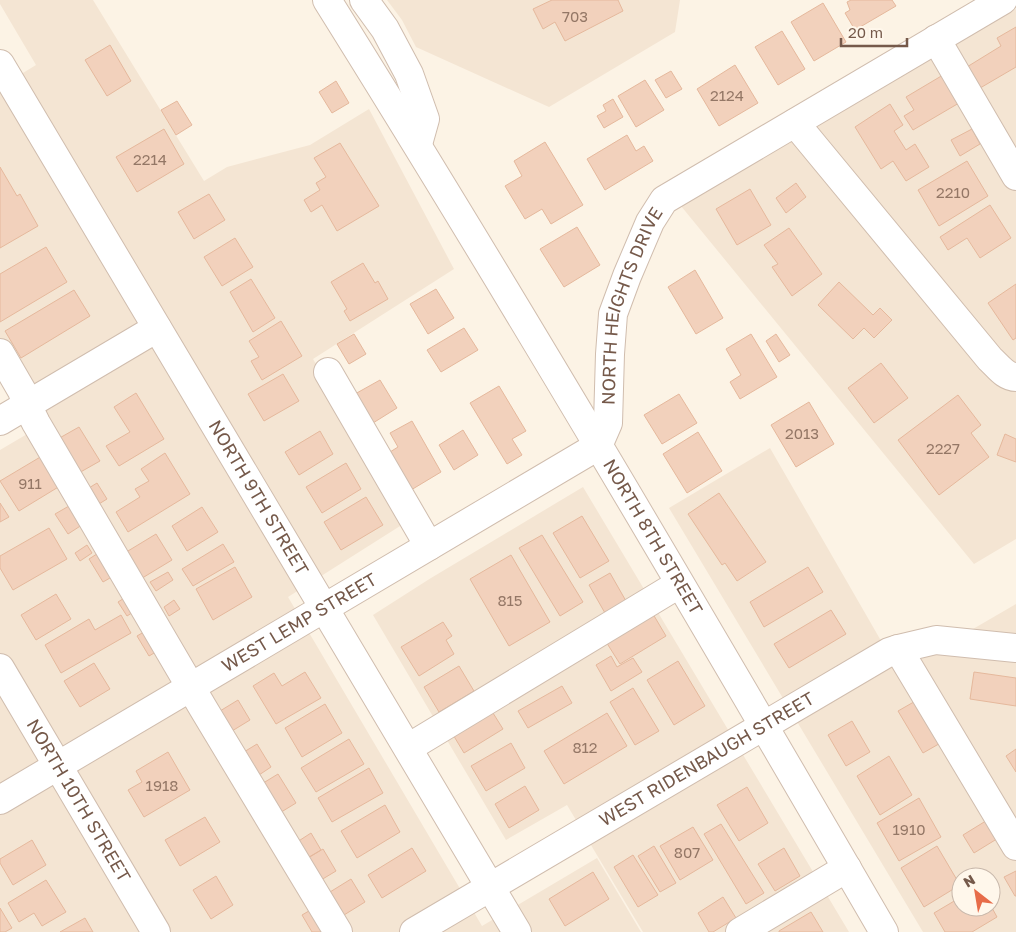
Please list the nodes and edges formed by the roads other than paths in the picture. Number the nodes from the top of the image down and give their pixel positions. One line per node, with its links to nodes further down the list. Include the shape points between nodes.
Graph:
1 (328, 0): 7 (street, NORTH 8TH STREET)
2 (364, 0): 7 (street, via 385,29 409,74 425,119)
3 (1002, 0): 4 (street, NORTH HEIGHTS DRIVE)
4 (936, 39): 6 (street, NORTH HEIGHTS DRIVE); 8 (street)
5 (0, 64): 9 (street, NORTH 9TH STREET)
6 (795, 123): 12 (street, via 990,359 1004,373); 15 (street, NORTH HEIGHTS DRIVE, via 672,194 664,200 650,222 626,276 614,314 608,423)
7 (418, 144): 15 (street, NORTH 8TH STREET)
8 (1016, 176)
9 (157, 328): 13 (street); 18 (street, NORTH 9TH STREET)
10 (0, 353): 13 (street)
11 (328, 372): 16 (street)
12 (1016, 377)
13 (27, 405): 14 (street); 22 (street)
14 (0, 421)
15 (598, 446): 16 (street, WEST LEMP STREET); 17 (street, NORTH 8TH STREET)
16 (429, 546): 18 (street, WEST LEMP STREET)
17 (679, 584): 23 (street, NORTH 8TH STREET); 24 (street)
18 (324, 608): 22 (street, WEST LEMP STREET); 24 (street, NORTH 9TH STREET)
19 (1016, 648): 20 (street, WEST RIDENBAUGH STREET, via 936,640)
20 (898, 649): 23 (street, WEST RIDENBAUGH STREET); 27 (street)
21 (0, 668): 25 (street, NORTH 10TH STREET)
22 (191, 687): 25 (street, WEST LEMP STREET); 31 (street)
23 (764, 726): 28 (street, NORTH 8TH STREET); 29 (street, WEST RIDENBAUGH STREET)
24 (408, 748): 29 (street, NORTH 9TH STREET)
25 (57, 766): 26 (street, WEST LEMP STREET); 30 (street, NORTH 10TH STREET)
26 (0, 800)
27 (1016, 846)
28 (847, 868): 34 (street); 35 (street, NORTH 8TH STREET)
29 (491, 887): 32 (street, WEST RIDENBAUGH STREET); 33 (street, NORTH 9TH STREET)
30 (156, 932)
31 (338, 932)
32 (414, 932)
33 (518, 932)
34 (740, 932)
35 (884, 932)

